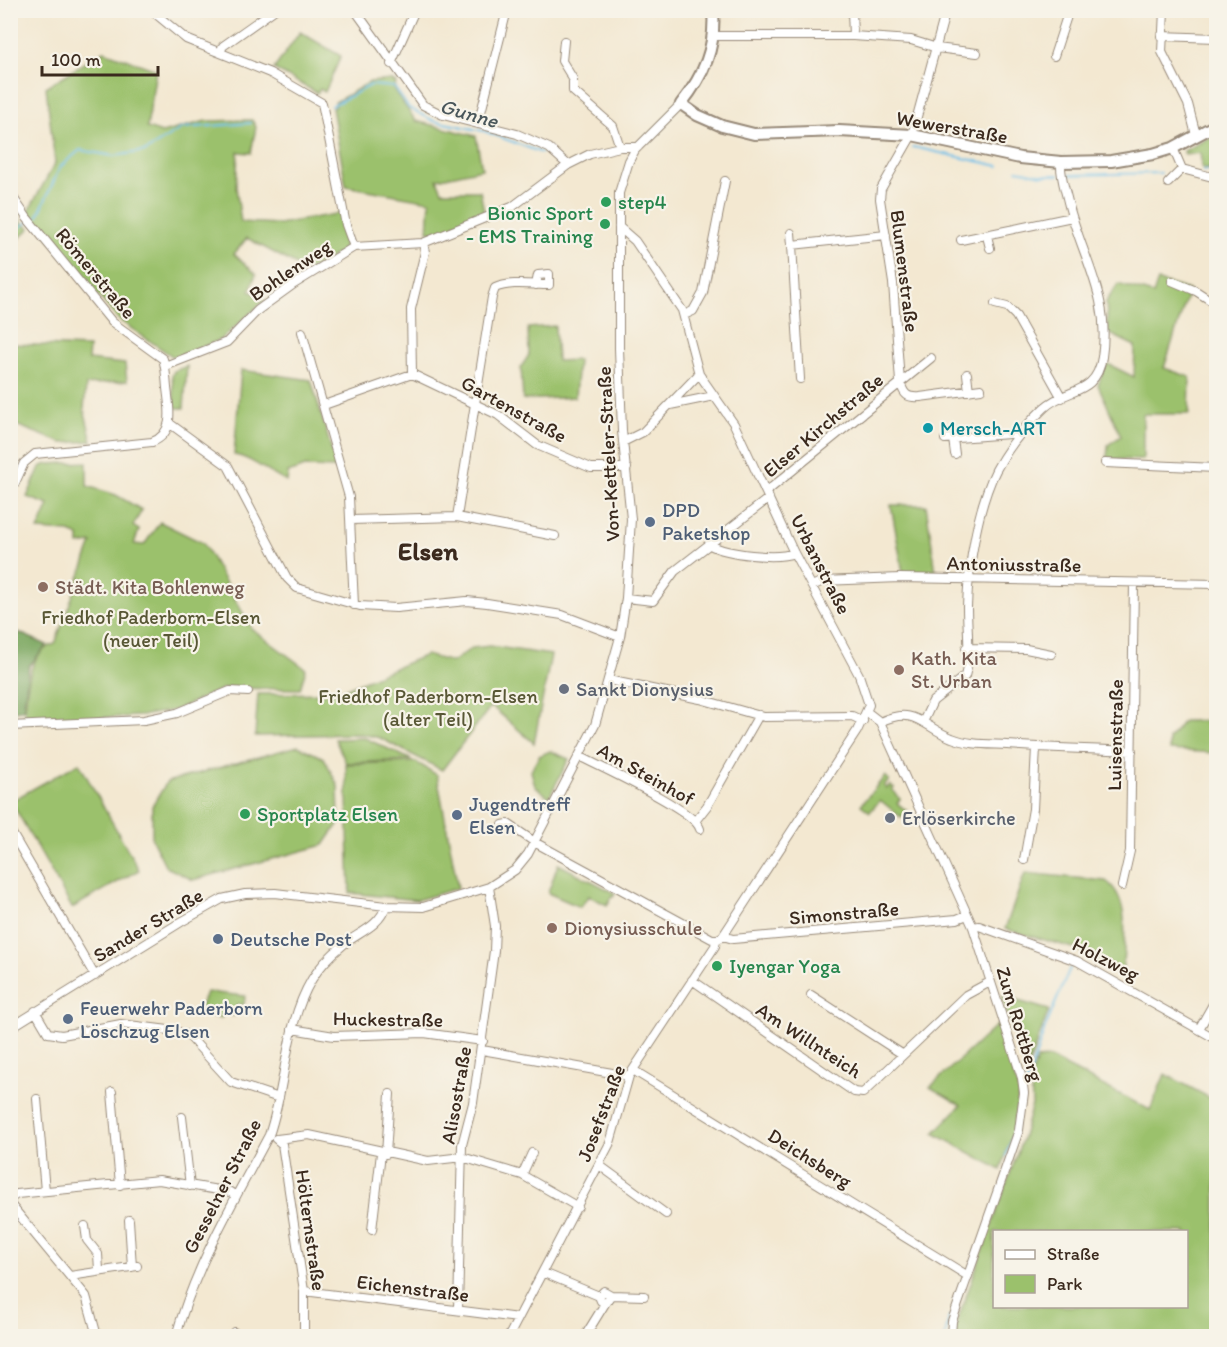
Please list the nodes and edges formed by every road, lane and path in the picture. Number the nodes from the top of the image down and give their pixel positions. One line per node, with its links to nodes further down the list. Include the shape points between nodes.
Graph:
1 (150, 10): 17 (street, via 186,39)
2 (274, 10): 17 (street)
3 (355, 10): 20 (street)
4 (415, 10): 20 (street)
5 (507, 10): 22 (street)
6 (713, 10): 11 (main road)
7 (852, 10): 12 (street)
8 (946, 10): 16 (street, Blumenstraße)
9 (1061, 10): 19 (street, via 1068,13)
10 (1164, 10): 13 (street)
11 (713, 36): 12 (street); 21 (main road, via 707,66)
12 (853, 36): 16 (street, via 911,40)
13 (1161, 36): 14 (street); 25 (street, via 1162,52 1188,104)
14 (1216, 38)
15 (564, 40): 26 (street, via 562,61 573,79 573,91 613,126)
16 (937, 48): 18 (street); 24 (street, Blumenstraße)
17 (220, 52): 44 (street, via 270,73 325,106 346,225)
18 (977, 53)
19 (1054, 56)
20 (391, 64): 22 (street, via 423,105)
21 (681, 104): 24 (main road, Wewerstraße, via 722,126 753,134 839,131); 27 (street, Von-Ketteler-Straße)
22 (478, 124): 29 (street, via 517,134 549,148)
23 (1216, 125): 25 (main road, Wewerstraße)
24 (912, 135): 31 (main road, Wewerstraße); 39 (street, Blumenstraße, via 880,194)
25 (1196, 135): 28 (main road, Wewerstraße)
26 (620, 147): 27 (street, Bohlenweg); 29 (street, Bohlenweg, via 590,154)
27 (638, 147): 37 (street, Von-Ketteler-Straße, via 621,184)
28 (1173, 147): 30 (street); 31 (main road, Wewerstraße)
29 (568, 165): 42 (street, Bohlenweg, via 512,207)
30 (1182, 169): 32 (street); 34 (street)
31 (1061, 170): 36 (street)
32 (1216, 178)
33 (725, 182): 50 (street, via 703,293 693,311)
34 (1168, 183)
35 (10, 193): 53 (street, Römerstraße, via 112,322 158,354)
36 (1072, 217): 40 (street); 62 (street, via 1100,294 1102,348 1094,378 1076,393)
37 (619, 227): 50 (street, Urbanstraße, via 635,241); 68 (street, Von-Ketteler-Straße, via 617,295)
38 (791, 233): 43 (street)
39 (886, 235): 43 (street); 58 (street, Blumenstraße)
40 (987, 236): 41 (street); 45 (street)
41 (961, 240)
42 (423, 243): 44 (street, Bohlenweg); 54 (street, via 425,252 411,309)
43 (792, 245): 57 (street)
44 (354, 248): 53 (street, Bohlenweg, via 258,310 227,342)
45 (990, 248)
46 (1172, 281): 49 (street)
47 (536, 285): 63 (street, via 495,288)
48 (995, 304): 62 (street, via 1007,307 1016,316)
49 (1216, 304)
50 (684, 315): 55 (street, Urbanstraße)
51 (302, 332): 64 (street)
52 (931, 358): 58 (street, Elser Kirchstraße)
53 (165, 366): 66 (street)
54 (412, 374): 63 (street, Gartenstraße); 64 (street)
55 (699, 374): 61 (street, Urbanstraße); 65 (street)
56 (967, 374): 60 (street)
57 (800, 379)
58 (900, 382): 60 (street, Elser Kirchstraße, via 904,394 912,398); 74 (street, Elser Kirchstraße)
59 (981, 389): 60 (street, Elser Kirchstraße)
60 (969, 391)
61 (714, 396): 65 (street); 74 (street, Urbanstraße, via 734,424)
62 (1062, 398): 67 (street, via 1045,407)
63 (475, 404): 71 (street, Gartenstraße, via 498,415 537,445 591,468); 75 (street)
64 (324, 405): 76 (street)
65 (669, 406): 68 (street, via 640,434)
66 (169, 423): 73 (street, via 162,436 152,442 35,454 24,463); 85 (street, via 228,466 291,584)
67 (1022, 433): 69 (street, via 949,439); 80 (street, via 993,478)
68 (623, 442): 71 (street, Von-Ketteler-Straße)
69 (955, 454)
70 (1105, 463): 72 (street)
71 (627, 468): 84 (street, Von-Ketteler-Straße, via 631,519)
72 (1216, 468)
73 (10, 494)
74 (768, 495): 78 (street, Elser Kirchstraße); 79 (street, Urbanstraße)
75 (457, 517): 76 (street); 77 (street)
76 (351, 520): 85 (street)
77 (555, 536)
78 (710, 545): 79 (street, via 771,557); 84 (street, Elser Kirchstraße, via 675,571 653,601)
79 (794, 553): 83 (street, Urbanstraße)
80 (968, 579): 81 (street, Antoniusstraße); 83 (street, Antoniusstraße, via 823,581); 87 (street)
81 (1134, 583): 82 (street, Antoniusstraße); 98 (street, Luisenstraße)
82 (1216, 584)
83 (812, 586): 91 (street, Urbanstraße, via 868,695)
84 (626, 598): 86 (street, Von-Ketteler-Straße)
85 (354, 605): 86 (street, via 396,608 467,601 487,603 562,615)
86 (620, 637): 89 (street, Von-Ketteler-Straße)
87 (966, 648): 88 (street, via 1026,649); 93 (street, via 962,681 933,701)
88 (1051, 654)
89 (608, 680): 92 (street); 99 (street, Von-Ketteler-Straße, via 596,725)
90 (248, 692): 96 (street, via 230,691 177,713 144,720)
91 (867, 712): 94 (street, Josefstraße); 95 (street)
92 (759, 716): 94 (street, via 852,716); 100 (street, Am Steinhof)
93 (924, 720): 95 (street, via 908,716); 97 (street, via 951,738)
94 (863, 721): 111 (street, Josefstraße)
95 (880, 723): 109 (street)
96 (10, 726)
97 (1036, 747): 98 (street); 105 (street, via 1033,809)
98 (1132, 751): 106 (street, Luisenstraße, via 1130,851)
99 (581, 757): 100 (street, Am Steinhof, via 651,791); 104 (street, Von-Ketteler-Straße)
100 (696, 820): 102 (street, Am Steinhof)
101 (503, 825): 104 (street, via 508,824)
102 (700, 829)
103 (10, 830): 112 (street)
104 (536, 843): 107 (street, Von-Ketteler-Straße, via 517,868); 111 (street, Simonstraße)
105 (1024, 860)
106 (1122, 886)
107 (489, 887): 108 (street, Von-Ketteler-Straße, via 423,907); 122 (street, Alisostraße, via 495,926)
108 (386, 906): 112 (street, Sander Straße, via 275,893 234,896 208,905); 119 (street, Gesselner Straße, via 373,926 345,943 321,966)
109 (967, 915): 110 (street); 111 (street, Simonstraße, via 957,919)
110 (973, 927): 114 (street, Zum Rottberg); 120 (street, Holzweg, via 1069,957)
111 (719, 938): 113 (street, Josefstraße)
112 (95, 976): 117 (street, Sander Straße)
113 (692, 980): 124 (street, Am Willnteich, via 854,1092 863,1093); 125 (street, Josefstraße)
114 (990, 982): 124 (street, Am Willnteich, via 966,995); 152 (street, Zum Rottberg, via 1022,1078 1023,1111)
115 (811, 995): 124 (street, Am Willnteich)
116 (1216, 999): 120 (street)
117 (35, 1011): 118 (street, Sander Straße); 128 (street, via 48,1033 63,1035 120,1024 176,1030 189,1036 231,1082)
118 (10, 1028)
119 (292, 1029): 122 (street, Huckestraße, via 334,1036 424,1033); 128 (street, Gesselner Straße)
120 (1199, 1029): 121 (street, Holzweg)
121 (1216, 1039)
122 (483, 1041): 123 (street, Alisostraße)
123 (482, 1050): 125 (street); 135 (street, Alisostraße)
124 (902, 1054)
125 (631, 1073): 136 (street, Josefstraße, via 610,1143); 152 (street, Deichsberg)
126 (112, 1092): 138 (street)
127 (390, 1094): 133 (street)
128 (279, 1098): 131 (street, Gesselner Straße)
129 (37, 1099): 140 (street)
130 (182, 1117): 139 (street)
131 (269, 1135): 132 (street); 141 (street, Gesselner Straße)
132 (278, 1140): 133 (street, via 309,1135); 153 (street, Hölternstraße, via 282,1144)
133 (383, 1153): 135 (street, via 428,1161); 148 (street)
134 (532, 1153): 137 (street)
135 (462, 1157): 137 (street); 156 (street, Alisostraße)
136 (599, 1165): 144 (street, Josefstraße); 145 (street)
137 (522, 1175): 144 (street)
138 (120, 1185): 139 (street, via 159,1180); 140 (street)
139 (190, 1186): 141 (street)
140 (45, 1191): 142 (street, via 17,1194)
141 (236, 1196): 159 (street, Gesselner Straße, via 201,1266)
142 (10, 1199)
143 (10, 1204): 151 (street)
144 (578, 1207): 150 (street, Josefstraße)
145 (666, 1214)
146 (129, 1220): 149 (street, via 135,1266)
147 (85, 1226): 149 (street, via 87,1240 98,1254)
148 (372, 1230)
149 (99, 1270): 151 (street)
150 (544, 1273): 155 (street, via 599,1296 601,1301); 157 (street, Josefstraße)
151 (70, 1276): 158 (street, via 86,1296)
152 (968, 1276): 163 (street, Zum Rottberg, via 952,1321)
153 (304, 1291): 156 (street, Eichenstraße); 160 (street, Hölternstraße)
154 (644, 1296): 155 (street)
155 (609, 1298): 162 (street)
156 (458, 1310): 157 (street, Eichenstraße)
157 (518, 1318): 161 (street, Josefstraße)
158 (97, 1336)
159 (176, 1336)
160 (304, 1336)
161 (509, 1336)
162 (585, 1336)
163 (951, 1336)

